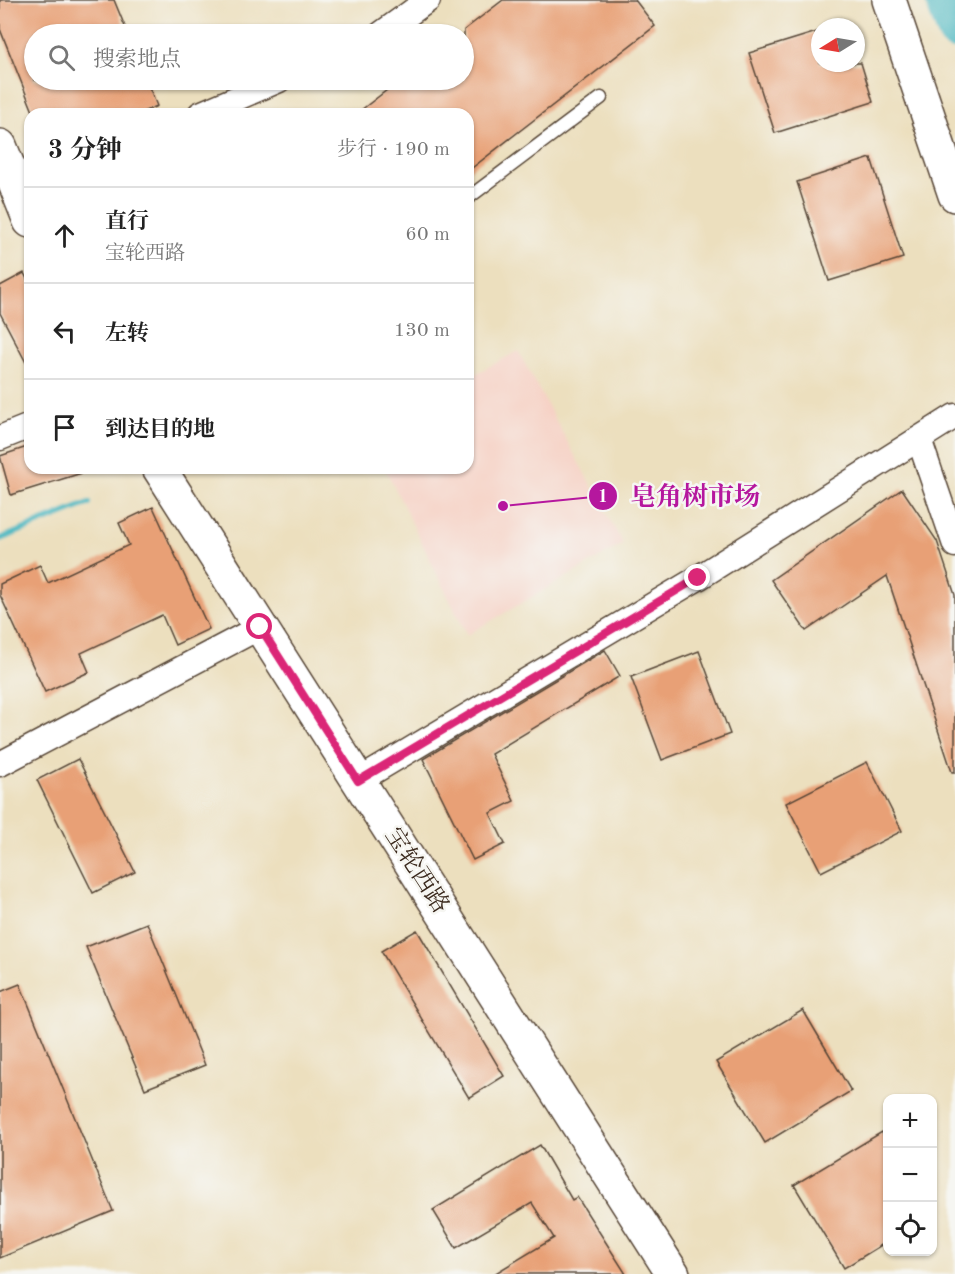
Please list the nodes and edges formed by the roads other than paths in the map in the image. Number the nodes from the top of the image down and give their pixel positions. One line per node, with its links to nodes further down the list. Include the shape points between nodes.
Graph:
1 (428, 0): 3 (street)
2 (889, 0): 9 (main road)
3 (395, 24)
4 (256, 90): 6 (street)
5 (600, 98): 8 (lane)
6 (214, 108)
7 (0, 146): 10 (main road)
8 (474, 193)
9 (955, 195)
10 (24, 197)
11 (955, 416): 14 (street)
12 (24, 428): 13 (street)
13 (0, 438)
14 (920, 439): 16 (street); 19 (street, via 698,578)
15 (163, 474): 17 (main road, 宝轮西路)
16 (955, 545)
17 (260, 627): 18 (street); 19 (main road, 宝轮西路)
18 (0, 764)
19 (358, 781): 20 (main road, 宝轮西路)
20 (673, 1274)

